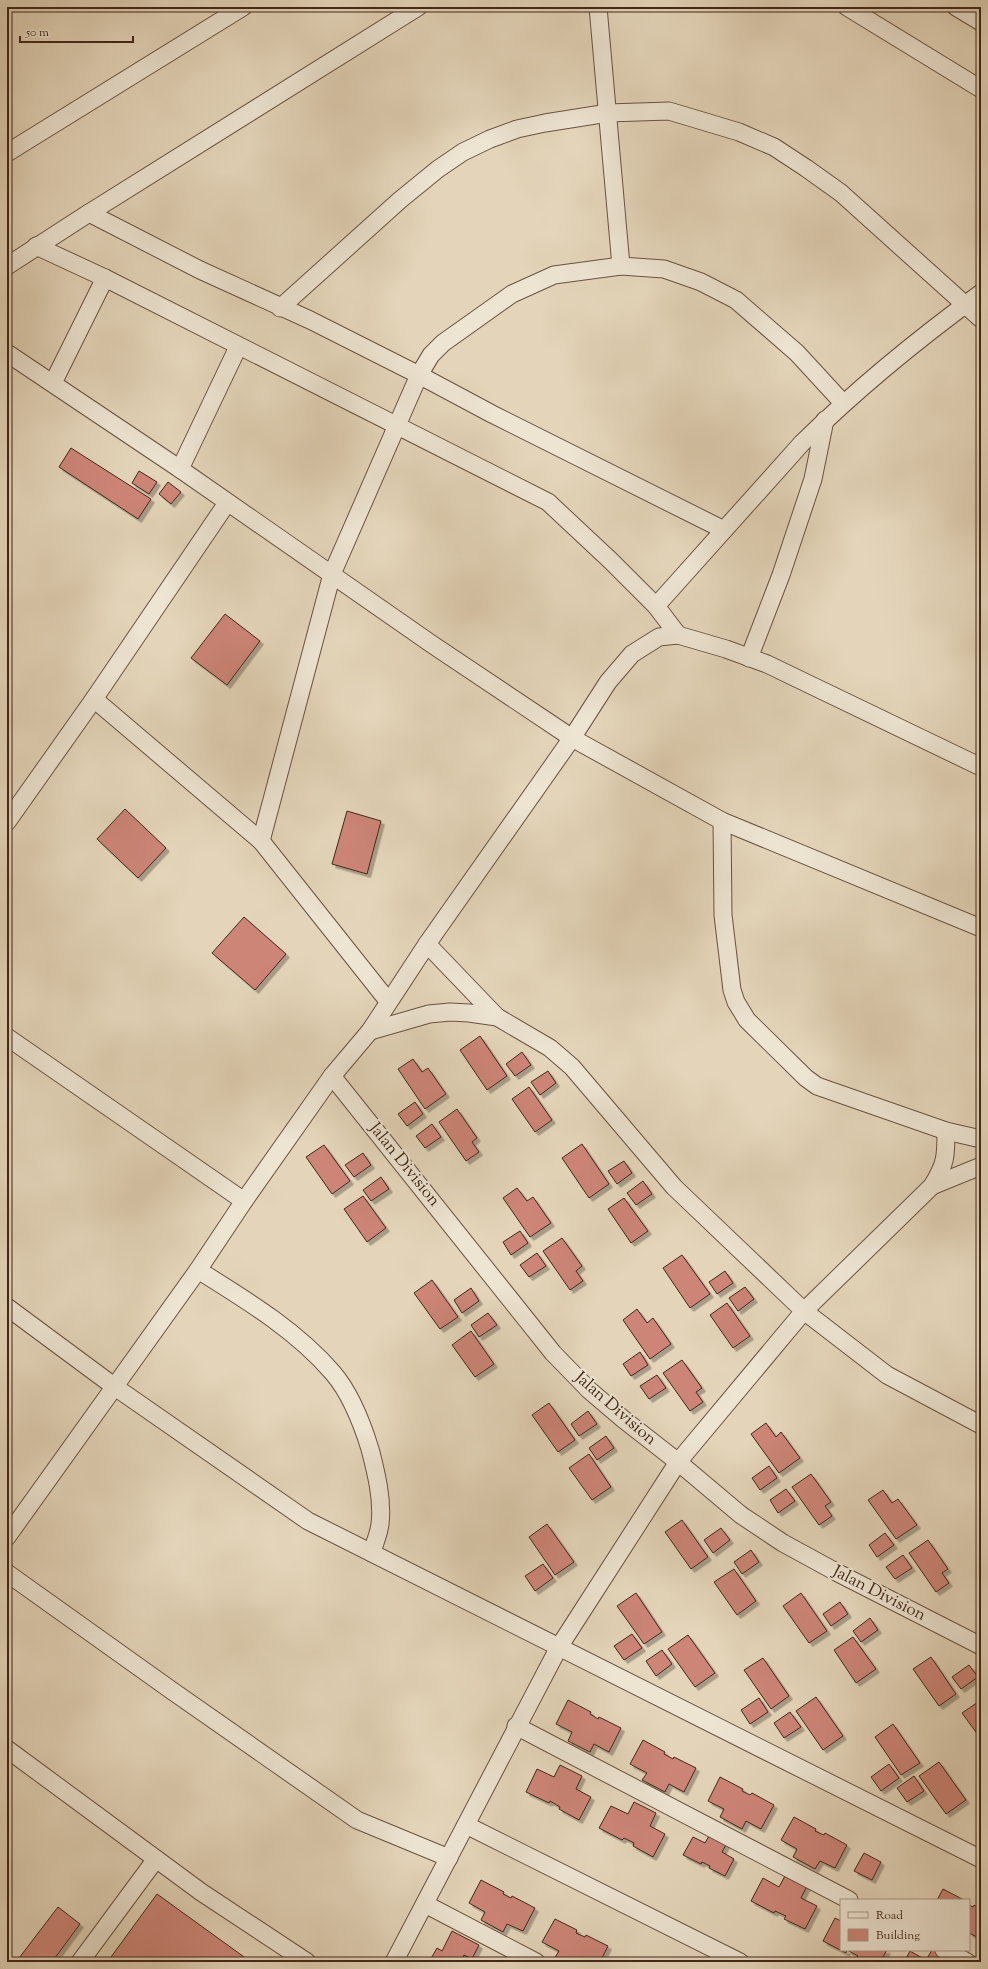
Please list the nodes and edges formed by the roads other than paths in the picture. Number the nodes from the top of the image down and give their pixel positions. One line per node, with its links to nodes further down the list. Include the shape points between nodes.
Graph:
1 (243, 7): 9 (street)
2 (418, 7): 10 (street)
3 (598, 7): 8 (street)
4 (847, 7): 7 (street)
5 (956, 7): 6 (street)
6 (981, 22)
7 (981, 89)
8 (608, 113): 13 (street); 16 (street, via 669,111 739,132 774,147 841,193); 17 (street, via 517,129 463,152 400,200)
9 (7, 153)
10 (88, 213): 11 (street); 17 (street)
11 (36, 246): 12 (street); 14 (street)
12 (7, 266)
13 (621, 266): 21 (street, via 554,275 512,294 443,343 431,355); 23 (street, via 664,269 701,282 736,300 797,353)
14 (105, 278): 19 (street); 22 (street)
15 (981, 293): 16 (street)
16 (964, 305): 18 (street); 23 (street)
17 (280, 308): 21 (street, via 310,320)
18 (981, 319)
19 (238, 347): 25 (street); 26 (street)
20 (7, 353): 22 (street)
21 (419, 374): 25 (street); 28 (street, via 492,414)
22 (53, 383): 26 (street)
23 (843, 403): 24 (street)
24 (825, 420): 28 (street, via 802,442); 32 (street, via 813,479 781,575)
25 (396, 427): 29 (street); 30 (street, via 548,502)
26 (180, 469): 27 (street)
27 (227, 503): 29 (street); 33 (street)
28 (724, 530): 30 (street)
29 (332, 574): 34 (street); 38 (street)
30 (656, 606): 31 (street)
31 (678, 635): 32 (street); 34 (street, via 659,637 632,654 608,682)
32 (749, 658): 35 (street, via 768,664)
33 (94, 699): 37 (street); 38 (street)
34 (572, 738): 36 (street); 40 (street)
35 (981, 767)
36 (722, 821): 39 (street); 46 (street, via 723,915 732,990 741,1012 817,1086)
37 (7, 822)
38 (261, 841): 41 (street)
39 (981, 928)
40 (427, 944): 41 (street); 42 (street)
41 (388, 1001): 43 (street)
42 (497, 1017): 43 (street, via 450,1012 429,1014); 53 (street, via 550,1048 572,1067 674,1187)
43 (370, 1031): 45 (street)
44 (7, 1037): 50 (street)
45 (332, 1076): 50 (street); 56 (street, Jalan Division, via 553,1353 595,1394)
46 (946, 1131): 47 (street); 49 (street, via 946,1155 942,1170)
47 (981, 1140)
48 (981, 1166): 49 (street)
49 (932, 1186): 53 (street)
50 (244, 1201): 51 (street)
51 (198, 1270): 54 (street); 58 (street, via 261,1310 302,1341 334,1374 365,1433 374,1465 380,1497 380,1524)
52 (7, 1307): 54 (street)
53 (804, 1310): 55 (street, via 887,1375); 56 (street)
54 (115, 1387): 57 (street); 58 (street, via 308,1521)
55 (981, 1425)
56 (678, 1462): 60 (street, Jalan Division, via 740,1515 783,1543); 61 (street)
57 (7, 1537)
58 (372, 1553): 61 (street)
59 (7, 1573): 65 (street, via 357,1820)
60 (981, 1646)
61 (558, 1647): 62 (street); 67 (street)
62 (516, 1726): 64 (street); 68 (street)
63 (7, 1749): 66 (street)
64 (466, 1825): 65 (street); 75 (street)
65 (449, 1858): 69 (street)
66 (156, 1859): 71 (street); 72 (street)
67 (981, 1859)
68 (847, 1899)
69 (425, 1904): 73 (street); 74 (street)
70 (946, 1951): 76 (street)
71 (80, 1962)
72 (307, 1962)
73 (394, 1962)
74 (536, 1962)
75 (740, 1962)
76 (967, 1962)

